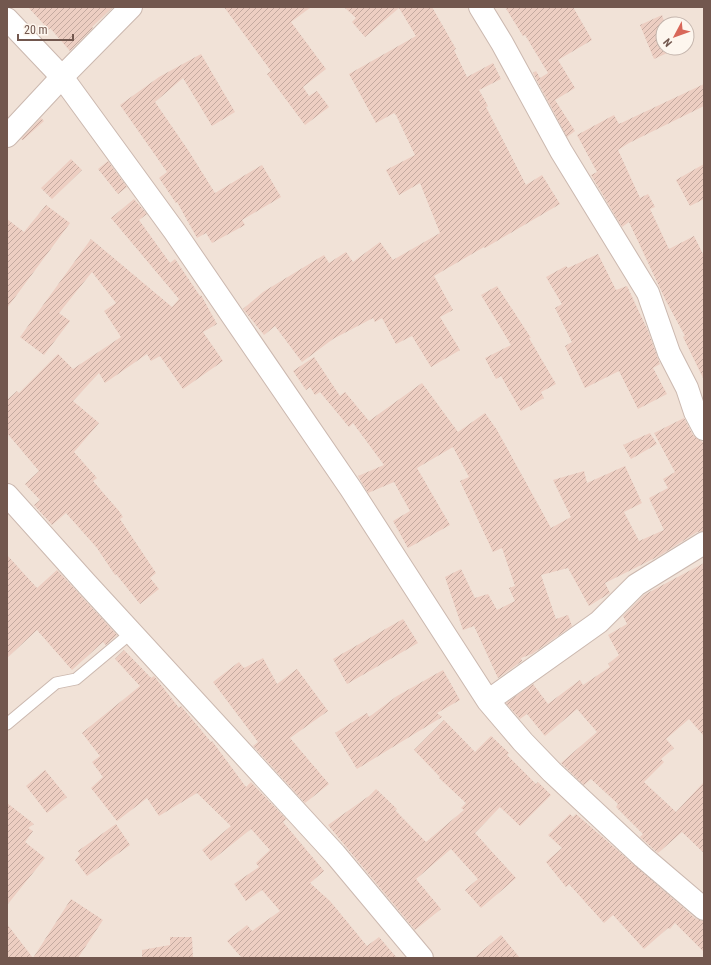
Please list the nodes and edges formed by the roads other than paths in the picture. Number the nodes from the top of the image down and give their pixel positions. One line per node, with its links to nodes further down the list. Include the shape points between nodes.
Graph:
1 (131, 7): 4 (street)
2 (480, 7): 6 (street, via 561,152 648,293 669,353)
3 (7, 19): 4 (street)
4 (62, 77): 5 (street); 10 (street, via 175,232 283,388 403,568)
5 (7, 136)
6 (704, 429)
7 (7, 495): 9 (street)
8 (704, 543): 10 (street, via 636,585 599,622)
9 (131, 633): 11 (lane, via 76,678 56,683); 13 (street, via 335,854)
10 (488, 702): 12 (street, via 552,772 643,857)
11 (7, 724)
12 (704, 909)
13 (422, 958)

